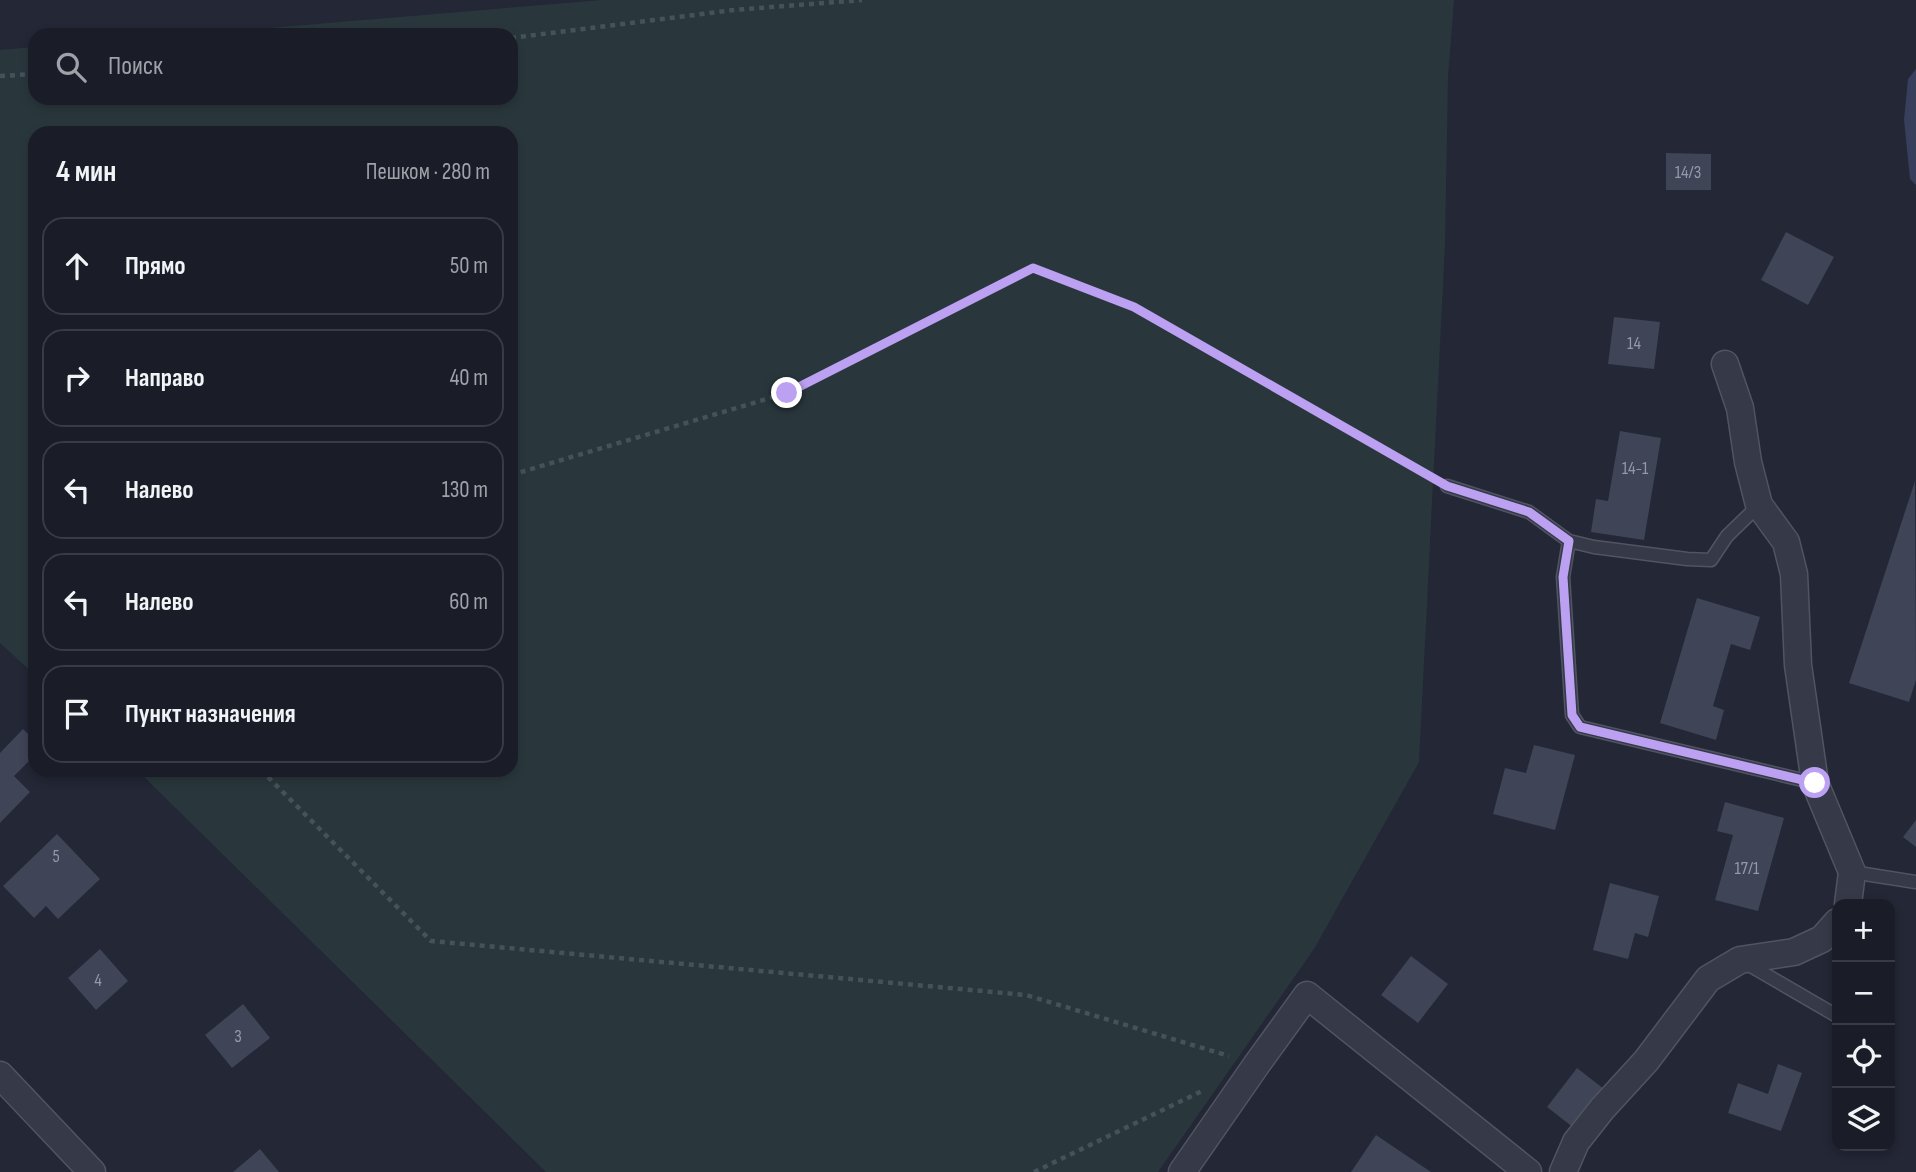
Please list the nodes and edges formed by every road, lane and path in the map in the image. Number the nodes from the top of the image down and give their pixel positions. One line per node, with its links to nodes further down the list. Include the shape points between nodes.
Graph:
1 (862, 0): 2 (path, via 734,10)
2 (518, 37)
3 (28, 74): 4 (path)
4 (0, 76)
5 (1725, 364): 8 (street, via 1740,408)
6 (518, 473): 7 (path, via 787,393 1033,268 1134,307)
7 (1447, 486): 9 (lane, via 1529,512)
8 (1759, 505): 9 (lane, via 1727,536 1712,560); 11 (street, via 1786,542 1794,574 1798,665)
9 (1569, 541): 11 (lane, via 1563,577 1572,715 1580,727)
10 (268, 777): 18 (path, via 431,941 1026,995)
11 (1815, 783): 12 (street)
12 (1853, 872): 13 (lane); 14 (street)
13 (1916, 882)
14 (1849, 899)
15 (1832, 928): 16 (street, via 1822,939 1794,952)
16 (1741, 960): 17 (lane); 25 (street, via 1708,979 1576,1142)
17 (1832, 1013)
18 (1257, 1064): 23 (street); 24 (street, via 1307,995)
19 (0, 1076): 21 (street)
20 (1208, 1088): 22 (path)
21 (92, 1172)
22 (1034, 1172)
23 (1182, 1172)
24 (1528, 1172)
25 (1563, 1172)

